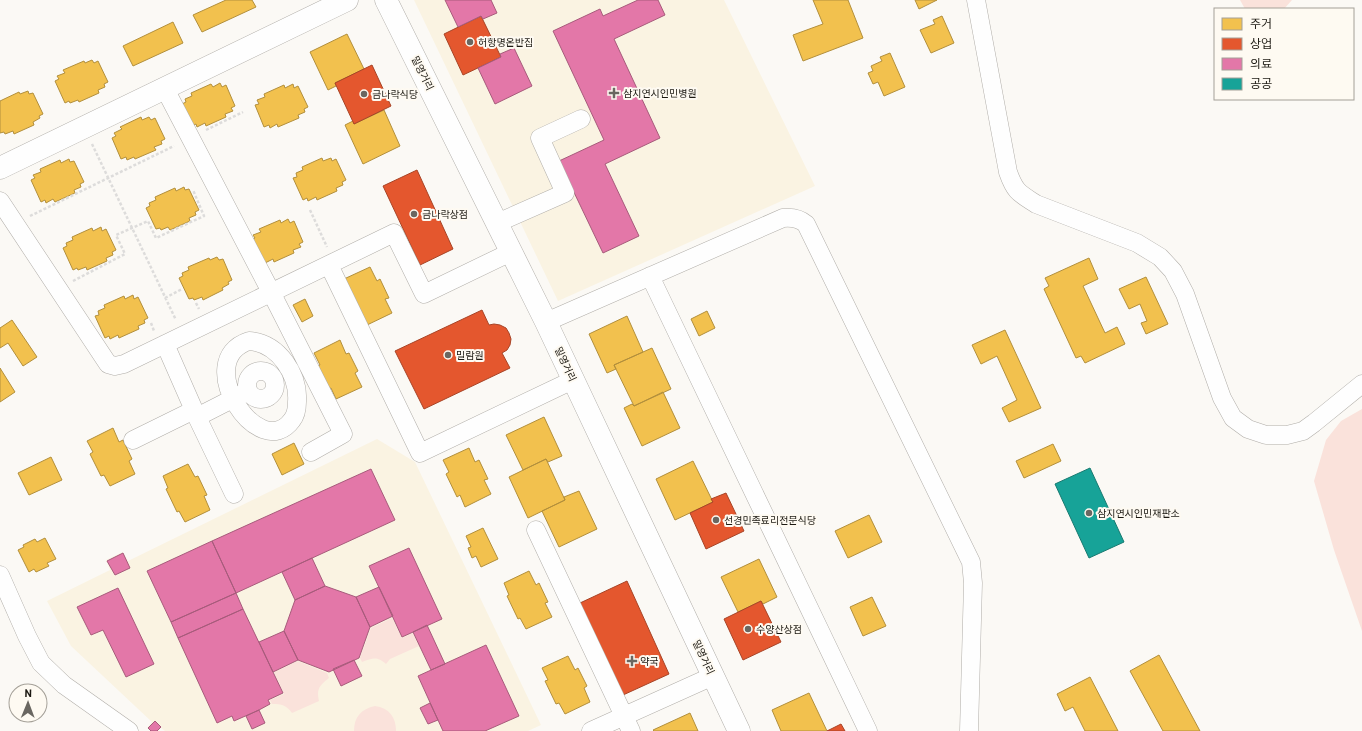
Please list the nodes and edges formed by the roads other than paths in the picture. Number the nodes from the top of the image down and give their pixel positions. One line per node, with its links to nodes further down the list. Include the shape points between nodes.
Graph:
1 (348, 0): 4 (main road)
2 (386, 0): 8 (main road, 밀영거리)
3 (976, 0): 18 (street, via 1008,172 1014,187 1036,204 1137,243 1160,257 1173,271 1185,294 1222,398 1233,418 1248,429 1266,435 1287,436 1302,431 1314,423)
4 (165, 88): 6 (main road); 12 (street)
5 (581, 119): 8 (street, via 540,138 565,193)
6 (0, 168)
7 (0, 201): 14 (street, via 108,364 124,364)
8 (497, 223): 9 (main road, 밀영거리)
9 (511, 252): 10 (street, via 424,294 394,233); 13 (main road, 밀영거리)
10 (331, 263): 12 (street); 17 (street, via 420,453)
11 (650, 276): 13 (street); 31 (street); 32 (street, via 783,218 801,220 806,224 971,562 973,583)
12 (271, 292): 14 (street); 15 (street)
13 (546, 322): 17 (main road, 밀영거리)
14 (165, 344): 20 (street)
15 (306, 362): 16 (street); 22 (street, via 343,434)
16 (290, 371): 19 (street, via 274,380 274,392 270,397 258,399); 19 (street, via 275,351 266,346 250,341 241,344 234,349 227,364 229,386); 19 (street, via 296,386 297,408 295,416 283,428 275,431 258,427 241,412)
17 (573, 380): 26 (main road, 밀영거리)
18 (1362, 384)
19 (241, 395): 20 (street)
20 (196, 413): 21 (street); 23 (street)
21 (133, 440)
22 (311, 452)
23 (234, 494)
24 (536, 530): 27 (street)
25 (0, 575): 28 (street, via 26,636 41,663 64,685)
26 (713, 676): 27 (street); 30 (main road, 밀영거리)
27 (628, 723): 29 (street)
28 (129, 731)
29 (591, 731)
30 (739, 731)
31 (868, 731)
32 (969, 731)

